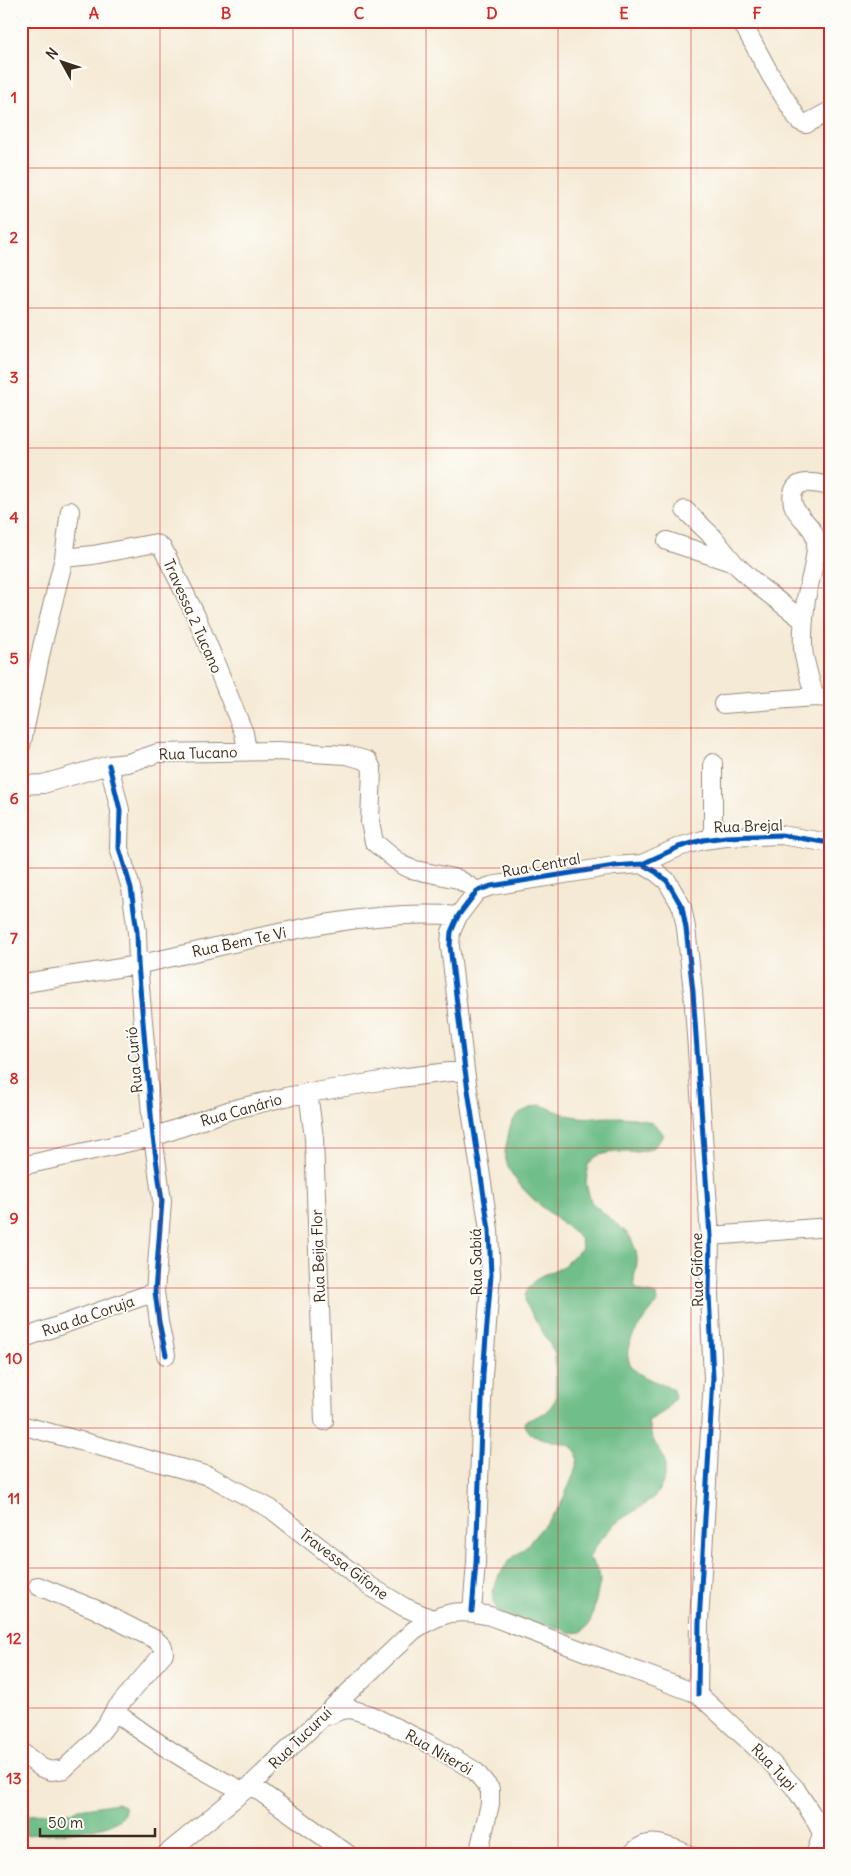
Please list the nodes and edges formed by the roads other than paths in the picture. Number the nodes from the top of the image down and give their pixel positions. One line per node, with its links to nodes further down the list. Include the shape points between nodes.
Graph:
1 (739, 21): 2 (street, via 799,121 810,124)
2 (830, 112)
3 (830, 486): 9 (street, via 802,483 792,494 795,510 811,526 816,544)
4 (685, 510): 8 (street)
5 (70, 511): 7 (street)
6 (667, 541): 8 (street)
7 (64, 558): 12 (street); 13 (street, Travessa 2 Tucano, via 151,544 163,549 196,616 244,733)
8 (734, 563): 9 (street)
9 (804, 621): 10 (street, via 804,657)
10 (822, 698): 11 (street)
11 (723, 704)
12 (21, 746)
13 (247, 751): 15 (street, Rua Tucano, via 158,753 128,763); 20 (street, Rua Tucano, via 347,755 368,761 372,769 370,822 374,842 402,865 458,879)
14 (713, 763): 17 (street)
15 (109, 765): 16 (street, Rua Tucano, via 43,784); 22 (street, Rua Curió, via 120,810 119,848 130,888)
16 (21, 785)
17 (713, 839): 18 (street, Rua Brejal, via 780,835); 19 (street, Rua Brejal, via 679,847)
18 (830, 843)
19 (642, 864): 20 (street, Rua Central, via 579,871); 29 (street, Rua Gifone, via 667,881 682,907 686,928)
20 (477, 891): 21 (street)
21 (458, 916): 22 (street, Rua Bem Te Vi, via 437,914 366,919 290,930); 24 (street, Rua Sabiá, via 451,932 450,946)
22 (138, 964): 23 (street, Rua Bem Te Vi); 26 (street, Rua Curió)
23 (21, 984)
24 (465, 1070): 25 (street, Rua Canário); 36 (street, Rua Sabiá, via 489,1230 491,1275)
25 (308, 1092): 26 (street, Rua Canário, via 231,1110); 33 (street, Rua Beija Flor, via 314,1138)
26 (153, 1137): 27 (street, Rua Canário); 30 (street, Rua Curió, via 162,1201)
27 (21, 1166)
28 (830, 1227): 29 (street)
29 (710, 1236): 38 (street, Rua Gifone, via 713,1378)
30 (155, 1292): 31 (street, Rua da Coruja); 32 (street, Rua Curió)
31 (21, 1339)
32 (166, 1355)
33 (324, 1421)
34 (21, 1425): 37 (street, Travessa Gifone, via 209,1476 271,1509 368,1585)
35 (38, 1586): 39 (street, via 95,1609 156,1640 163,1647 164,1653)
36 (472, 1611): 37 (street, via 452,1611); 38 (street)
37 (432, 1618): 40 (street, Rua Tucuruí, via 401,1641)
38 (698, 1694): 43 (street, Rua Tupi, via 795,1788 818,1825)
39 (114, 1711): 41 (street, via 92,1743 64,1769 51,1771 42,1768); 42 (street, via 205,1772)
40 (321, 1718): 42 (street, Rua Tucuruí); 46 (street, Rua Niterói, via 342,1710 359,1711 432,1745 475,1771 490,1789 490,1804)
41 (21, 1752)
42 (247, 1788): 44 (street, Rua Tucuruí); 45 (street)
43 (823, 1850)
44 (165, 1855)
45 (348, 1855)
46 (478, 1855)
47 (630, 1855): 48 (street, via 641,1845 652,1842)
48 (690, 1855)

